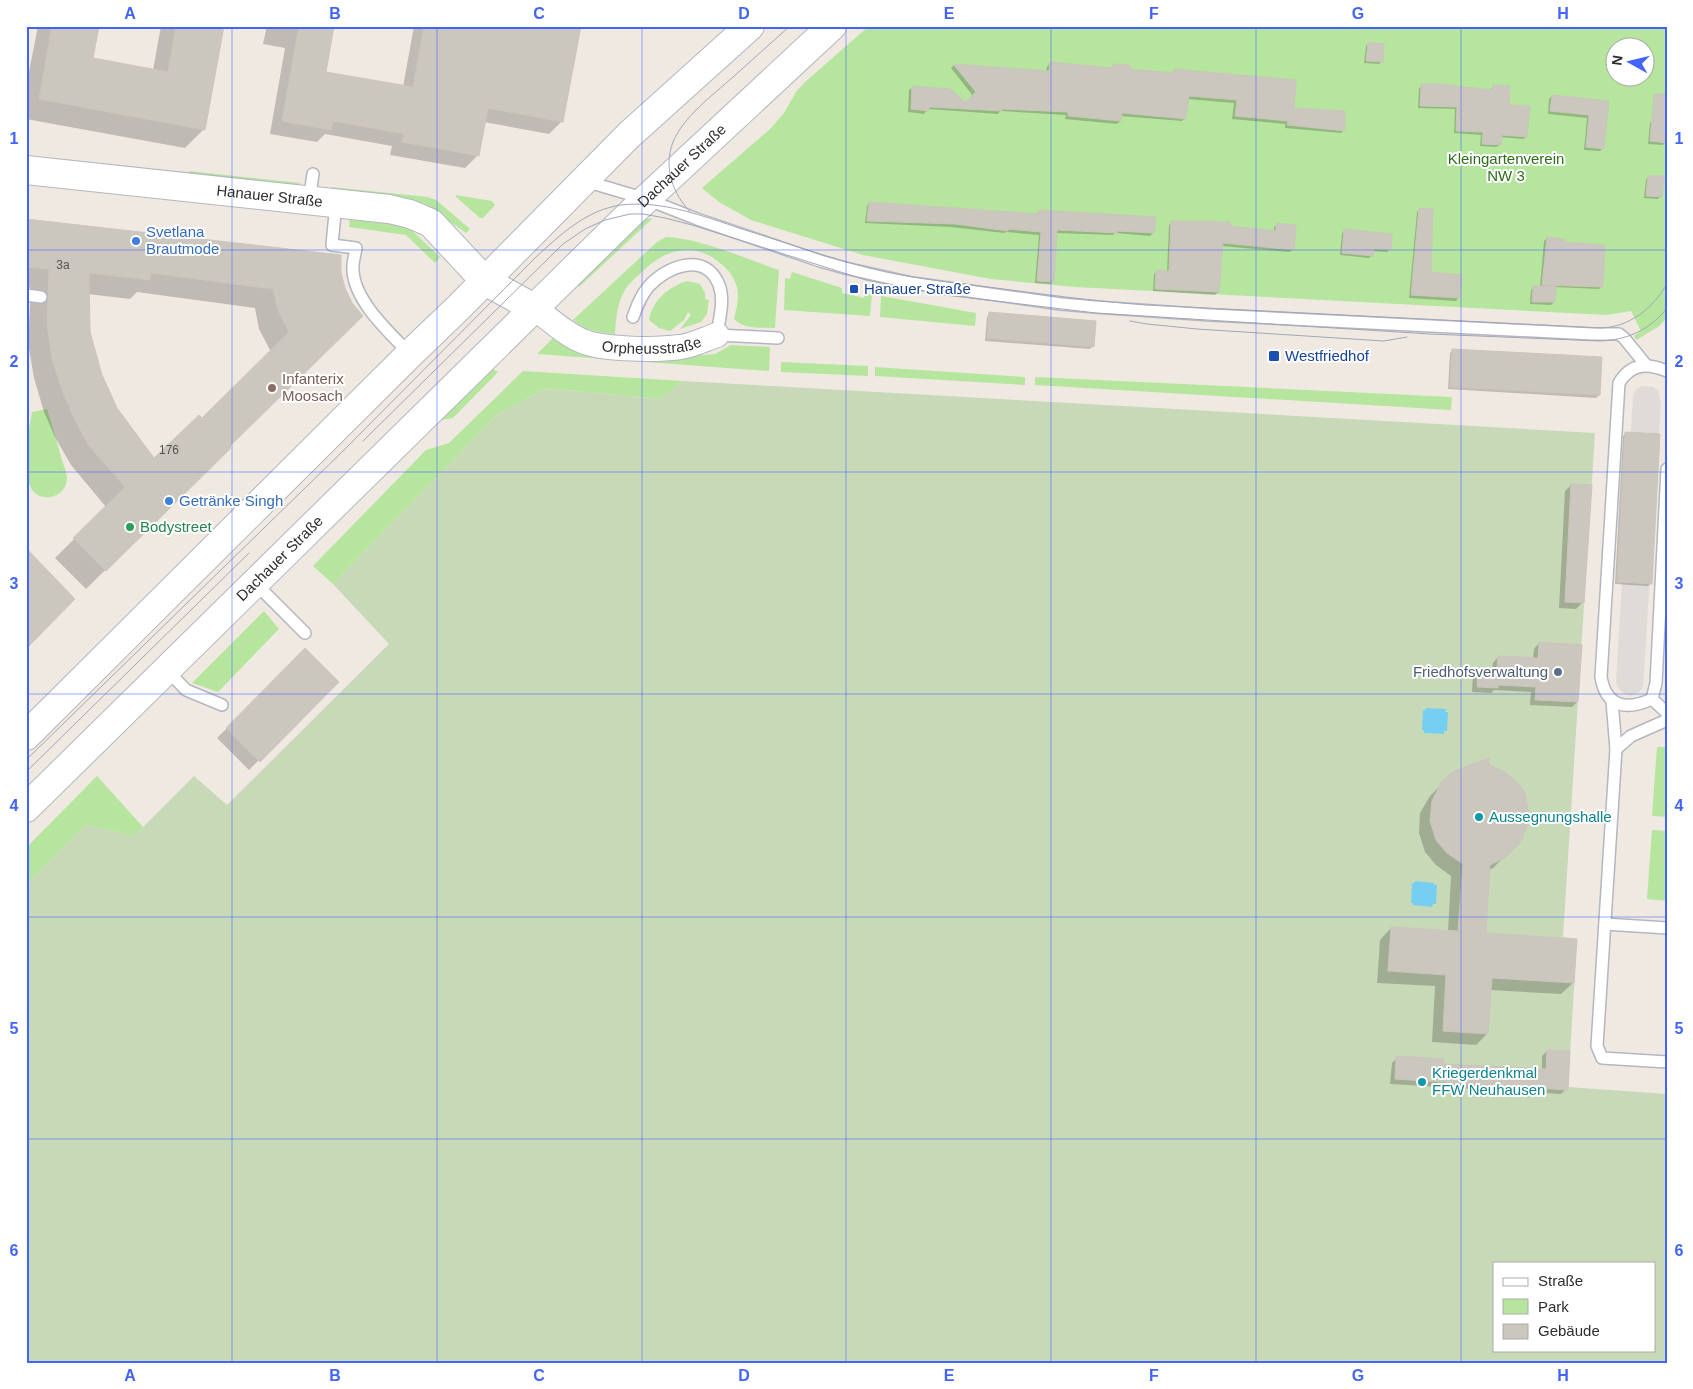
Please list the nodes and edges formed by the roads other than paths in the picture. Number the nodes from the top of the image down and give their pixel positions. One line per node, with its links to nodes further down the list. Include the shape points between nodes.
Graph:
1 (750, 26): 5 (main road)
2 (832, 26): 6 (main road, Dachauer Straße)
3 (26, 170): 7 (main road, Hanauer Straße)
4 (313, 174): 7 (lane)
5 (584, 180): 6 (lane); 9 (main road)
6 (646, 199): 12 (main road, Dachauer Straße); 17 (lane, via 689,217 820,261 912,283 1061,304 1135,310 1614,334 1624,338)
7 (309, 201): 8 (main road, Hanauer Straße)
8 (336, 203): 9 (main road, Hanauer Straße, via 410,214 431,223); 16 (lane, via 332,245 356,248 353,272 360,296)
9 (485, 281): 12 (main road); 16 (main road)
10 (26, 295): 11 (lane)
11 (41, 296)
12 (534, 308): 14 (street, Orpheusstraße, via 583,342 596,345 647,349 682,347); 20 (main road, Dachauer Straße)
13 (633, 317): 14 (lane, via 648,286 667,271 684,265 700,266 715,277 720,286)
14 (717, 335): 15 (lane, Orpheusstraße)
15 (778, 338)
16 (410, 354): 28 (main road)
17 (1646, 365): 18 (lane); 24 (lane, via 1630,370 1620,383 1601,677 1603,690)
18 (1667, 371)
19 (1667, 469): 23 (lane, via 1656,682)
20 (255, 582): 21 (lane); 22 (main road, Dachauer Straße)
21 (305, 633)
22 (166, 670): 25 (lane, via 186,690); 30 (main road, Dachauer Straße)
23 (1652, 699): 24 (lane, via 1640,705 1625,706); 26 (lane)
24 (1612, 701): 29 (lane)
25 (222, 705)
26 (1667, 713)
27 (1667, 720): 29 (lane, via 1631,736)
28 (26, 736)
29 (1616, 749): 31 (lane)
30 (26, 808)
31 (1605, 924): 32 (lane); 33 (lane, via 1597,1046 1602,1058)
32 (1667, 928)
33 (1667, 1062)

